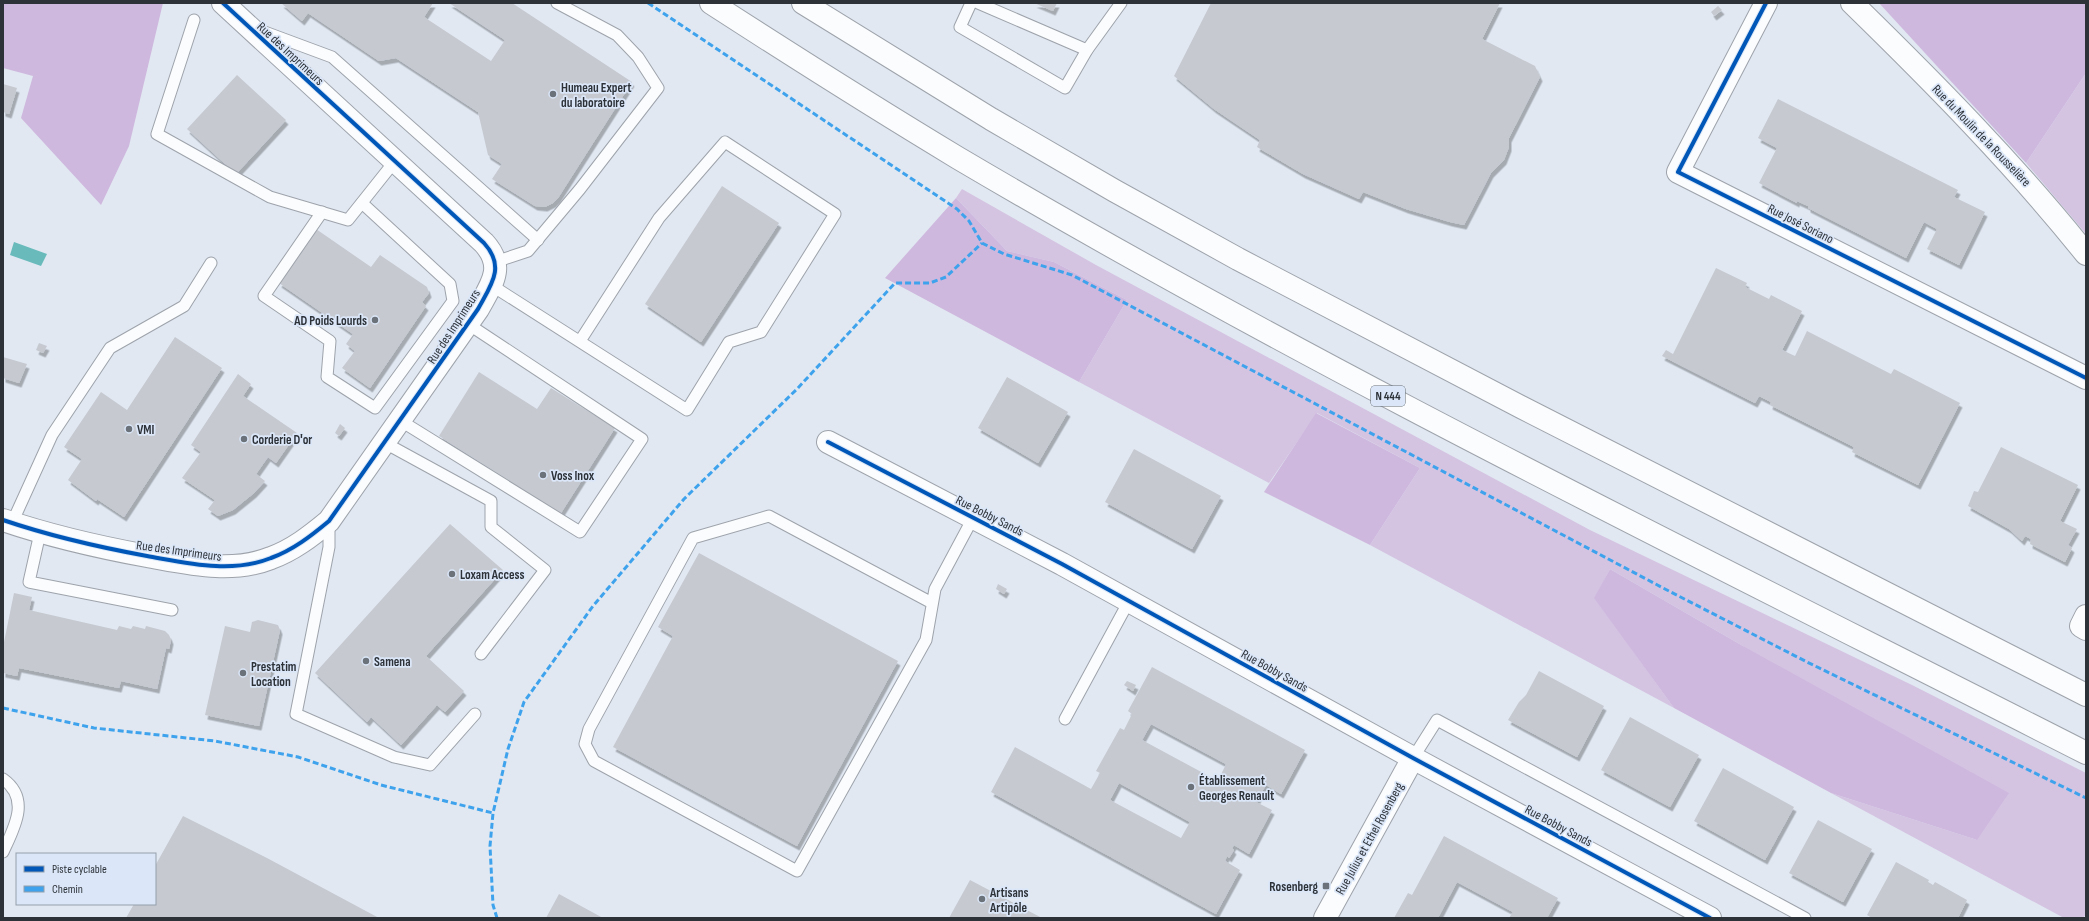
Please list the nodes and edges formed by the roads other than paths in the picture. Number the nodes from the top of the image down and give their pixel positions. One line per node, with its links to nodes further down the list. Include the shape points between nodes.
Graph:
1 (223, 3): 13 (main road, Rue des Imprimeurs)
2 (558, 3): 18 (lane, via 617,35 638,57 658,88)
3 (711, 3): 42 (main road, N 444, via 957,157 1209,300 1427,416)
4 (803, 3): 39 (main road, via 991,119 1238,259 1521,407)
5 (971, 3): 14 (lane, via 960,27 1065,88)
6 (978, 3): 14 (lane)
7 (1121, 3): 14 (lane)
8 (1766, 3): 25 (main road, Rue José Soriano, via 1678,172)
9 (1841, 3): 12 (main road)
10 (1852, 3): 12 (main road)
11 (194, 20): 17 (lane, via 158,134 270,197)
12 (1872, 23): 19 (main road, Rue du Moulin de la Rousselière, via 1981,131)
13 (249, 26): 15 (main road, Rue des Imprimeurs); 18 (lane, via 332,57)
14 (1087, 50)
15 (395, 161): 16 (lane); 20 (main road, Rue des Imprimeurs, via 484,243 493,253)
16 (362, 202): 17 (lane, via 348,220); 17 (lane, via 450,284 454,301 375,408 326,377 330,340 264,296)
17 (322, 212)
18 (538, 240): 20 (lane, via 528,251)
19 (2086, 254)
20 (495, 262): 22 (main road, Rue des Imprimeurs, via 496,269)
21 (211, 263): 30 (lane, via 184,306 110,348 52,435)
22 (491, 285): 23 (main road, Rue des Imprimeurs); 24 (lane)
23 (468, 324): 26 (main road, Rue des Imprimeurs); 26 (lane, via 642,439 580,532)
24 (580, 341): 24 (lane, via 687,410 729,342 761,332 835,214 725,142 658,218)
25 (2086, 378)
26 (401, 421): 28 (main road, Rue des Imprimeurs)
27 (828, 442): 29 (main road, Rue Bobby Sands)
28 (385, 443): 31 (main road, Rue des Imprimeurs); 38 (lane, via 491,501 491,527 545,570)
29 (973, 518): 33 (main road, Rue Bobby Sands); 34 (lane, via 934,589)
30 (8, 521): 32 (main road, Rue des Imprimeurs)
31 (329, 521): 32 (main road, Rue des Imprimeurs, via 302,543 270,559 234,567 192,564 102,548); 40 (lane, via 329,547 296,714 394,757 430,765)
32 (40, 533): 35 (lane, via 29,582)
33 (1129, 601): 41 (lane); 43 (main road, Rue Bobby Sands)
34 (932, 603): 34 (lane, via 926,640 797,871 594,761 585,744 590,729 693,538 769,516)
35 (172, 610)
36 (2086, 616): 37 (main road, via 2081,626)
37 (2086, 629)
38 (481, 654)
39 (2086, 695)
40 (475, 714)
41 (1065, 719)
42 (2086, 753)
43 (1413, 758): 46 (main road, Rue Julius et Ethel Rosenberg); 47 (main road, Rue Bobby Sands); 48 (lane, via 1437,720)
44 (3, 779): 45 (lane, via 13,790 19,812 18,820)
45 (3, 852)
46 (1325, 918)
47 (1710, 918)
48 (1805, 918)

